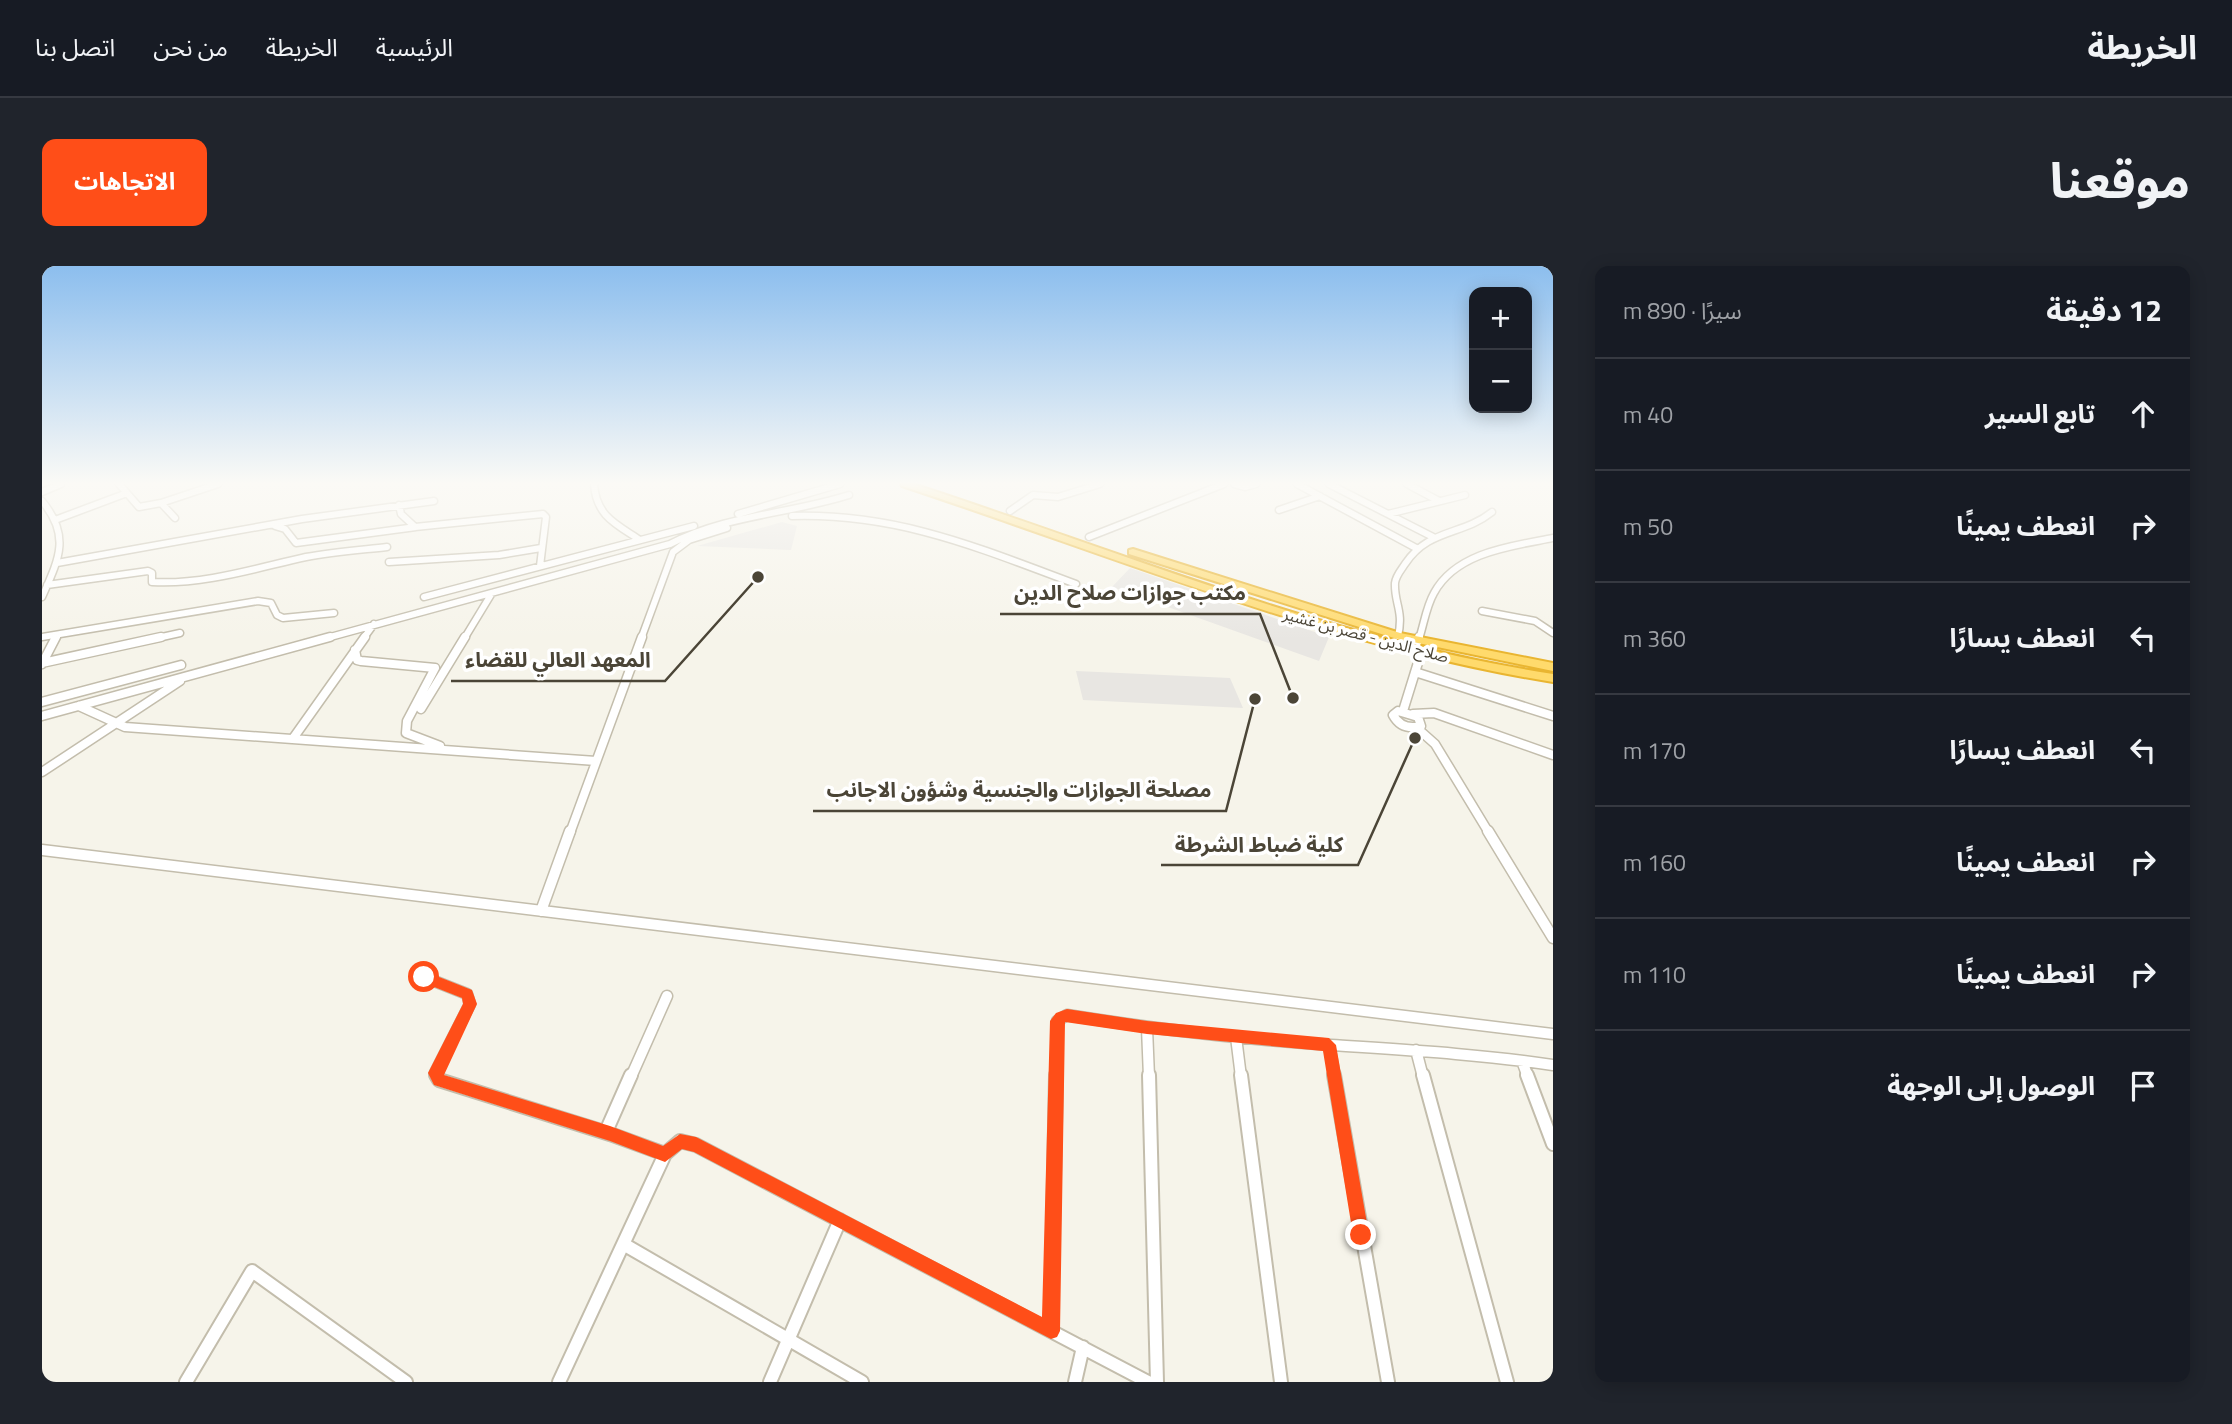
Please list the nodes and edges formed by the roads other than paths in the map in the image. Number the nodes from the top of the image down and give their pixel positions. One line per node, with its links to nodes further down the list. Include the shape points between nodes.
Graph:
1 (60, 536): 21 (street)
2 (209, 536): 21 (street)
3 (290, 536): 4 (street, via 296,543)
4 (349, 536)
5 (543, 536): 18 (street)
6 (634, 536): 16 (street)
7 (654, 536): 16 (street)
8 (683, 536): 25 (street, via 670,544)
9 (703, 536): 57 (street, via 673,552)
10 (942, 536): 23 (street)
11 (1058, 536): 38 (highway, صلاح الدين - قصر بن غشير, via 1239,599)
12 (1394, 536): 19 (street)
13 (1089, 537): 35 (highway)
14 (1433, 537): 19 (street)
15 (1553, 538): 36 (street, via 1496,550 1465,563 1436,588)
16 (640, 540): 22 (street)
17 (387, 547): 24 (street, via 170,583 152,582 148,571)
18 (541, 548): 20 (street); 22 (street)
19 (1416, 548): 35 (street, via 1395,584 1402,618)
20 (390, 562)
21 (57, 564): 24 (street)
22 (540, 566): 27 (street)
23 (1076, 584)
24 (47, 585): 26 (street)
25 (493, 592): 30 (street); 53 (street)
26 (42, 597)
27 (424, 597)
28 (1482, 611): 32 (street, via 1535,621)
29 (334, 612): 33 (street, via 284,618 276,615 271,603 258,601)
30 (374, 624): 37 (street); 43 (street)
31 (180, 633): 39 (street)
32 (1553, 633)
33 (57, 635): 34 (street); 39 (street)
34 (42, 636)
35 (1398, 636): 36 (highway)
36 (1418, 641): 41 (highway)
37 (355, 650): 53 (street, via 361,661 435,668 407,721); 54 (street)
38 (1421, 653): 42 (street); 44 (highway, صلاح الدين - قصر بن غشير)
39 (42, 663)
40 (181, 665): 45 (street)
41 (1553, 667)
42 (1415, 671): 47 (street); 50 (street)
43 (188, 676): 46 (street); 51 (street)
44 (1553, 678)
45 (42, 702)
46 (79, 706): 49 (street); 51 (street)
47 (1402, 711): 48 (street); 52 (street, via 1395,713 1397,722)
48 (1413, 714): 52 (street, via 1421,720); 56 (street, via 1434,713)
49 (42, 716)
50 (1553, 716)
51 (114, 724): 54 (street); 58 (street)
52 (1417, 728): 61 (street, via 1435,744)
53 (406, 733): 55 (street)
54 (294, 737): 55 (street)
55 (454, 750): 57 (street)
56 (1553, 755)
57 (596, 761): 60 (street)
58 (42, 772)
59 (42, 850): 60 (street)
60 (541, 911): 65 (street)
61 (1553, 939)
62 (424, 977): 71 (street, via 467,994 470,1004 435,1073 439,1080)
63 (667, 996): 71 (street, via 611,1118)
64 (1147, 1028): 66 (street); 76 (street, via 1067,1015 1057,1021); 86 (street)
65 (1553, 1034)
66 (1236, 1037): 67 (street); 87 (street)
67 (1329, 1045): 68 (street); 88 (street)
68 (1416, 1051): 69 (street); 89 (street)
69 (1522, 1060): 70 (street); 72 (street)
70 (1553, 1065)
71 (610, 1134): 73 (street)
72 (1553, 1144)
73 (665, 1154): 74 (street, via 680,1141 696,1144); 75 (street)
74 (840, 1220): 76 (street); 77 (street)
75 (625, 1245): 77 (street); 81 (street)
76 (1051, 1331): 78 (street)
77 (788, 1339): 82 (street); 83 (street)
78 (1083, 1347): 84 (street); 85 (street)
79 (186, 1382): 80 (street, via 252,1271)
80 (407, 1382)
81 (559, 1382)
82 (771, 1382)
83 (862, 1382)
84 (1075, 1382)
85 (1148, 1382)
86 (1157, 1382)
87 (1281, 1382)
88 (1388, 1382)
89 (1507, 1382)

